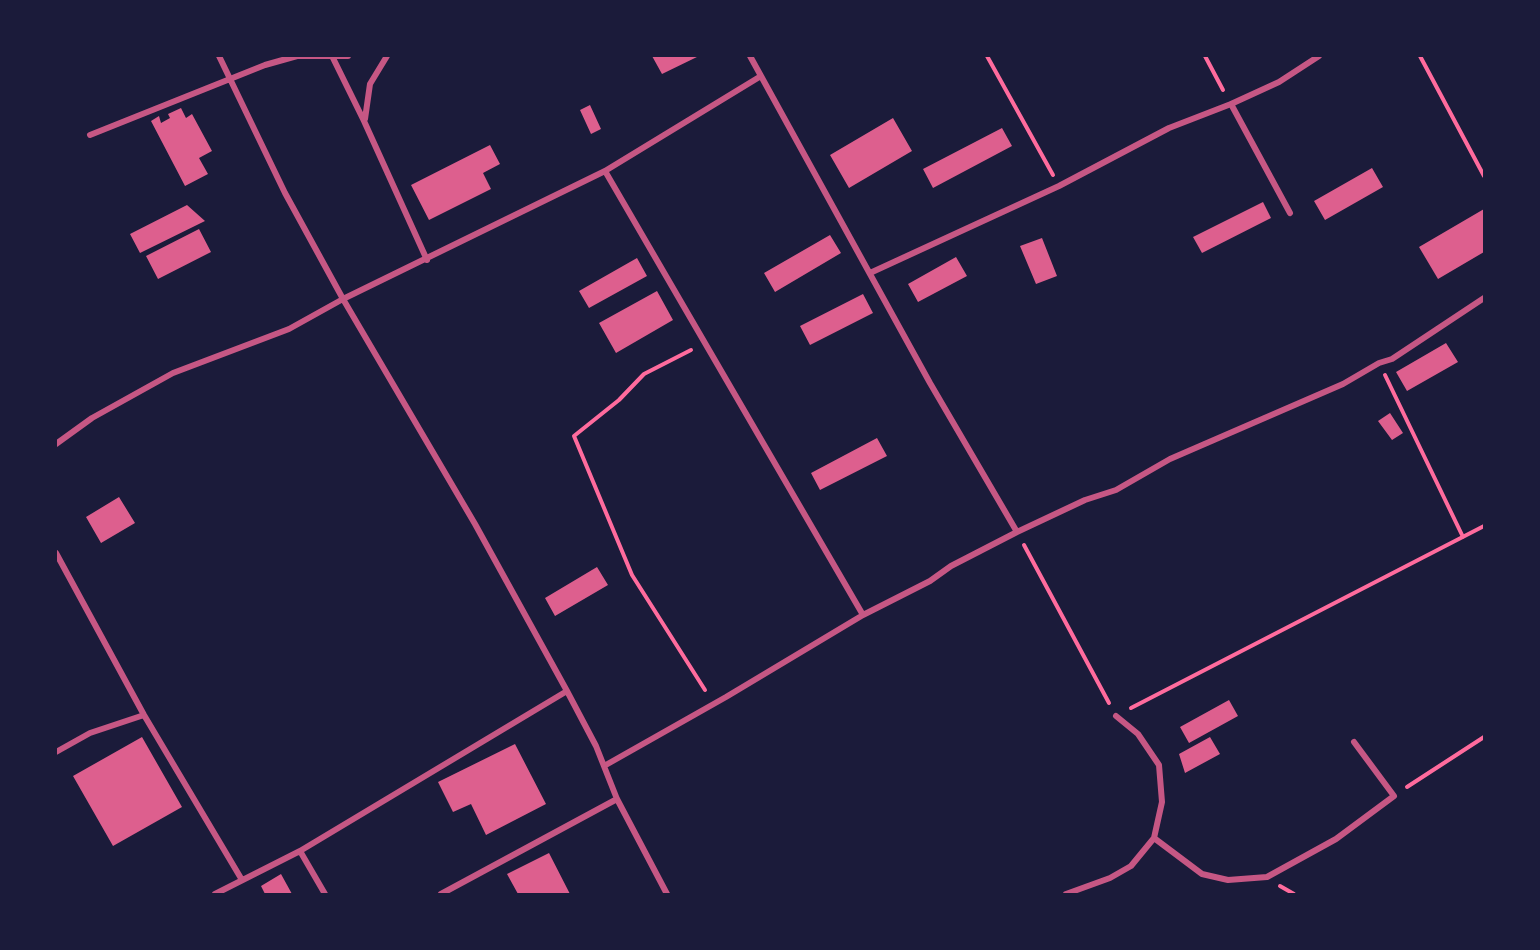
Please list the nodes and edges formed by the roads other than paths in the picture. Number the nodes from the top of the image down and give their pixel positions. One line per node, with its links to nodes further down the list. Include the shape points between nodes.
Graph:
1 (219, 56): 8 (street)
2 (332, 56): 3 (street); 8 (street, via 297,56); 10 (street)
3 (348, 56)
4 (387, 56): 10 (street, via 370,84)
5 (750, 56): 7 (street)
6 (1319, 56): 9 (street, via 1279,82)
7 (761, 76): 12 (street); 15 (street)
8 (230, 79): 11 (street); 17 (street, via 285,193)
9 (1231, 104): 13 (street); 15 (street, via 1168,128 1059,186)
10 (364, 121): 14 (street)
11 (90, 135)
12 (605, 171): 14 (street); 21 (street)
13 (1290, 213)
14 (427, 260): 17 (street)
15 (870, 273): 19 (street)
16 (1485, 298): 19 (street, via 1392,359 1343,384 1170,459 1116,490)
17 (343, 299): 18 (street, via 289,329 173,372 92,418); 22 (street)
18 (56, 444)
19 (1017, 532): 21 (street)
20 (56, 553): 23 (street)
21 (863, 615): 27 (street)
22 (567, 691): 27 (street); 30 (street)
23 (144, 715): 26 (street, via 90,733); 31 (street)
24 (1116, 716): 29 (street, via 1138,734 1159,765 1162,802)
25 (1354, 742): 29 (street, via 1394,796 1336,839 1267,877 1228,880 1202,874)
26 (56, 752)
27 (604, 766): 28 (street)
28 (617, 799): 34 (street); 35 (street)
29 (1154, 838): 36 (street, via 1131,866)
30 (300, 851): 31 (street); 33 (street)
31 (242, 880): 32 (street)
32 (215, 894)
33 (325, 894)
34 (441, 894)
35 (667, 894)
36 (1066, 894)

